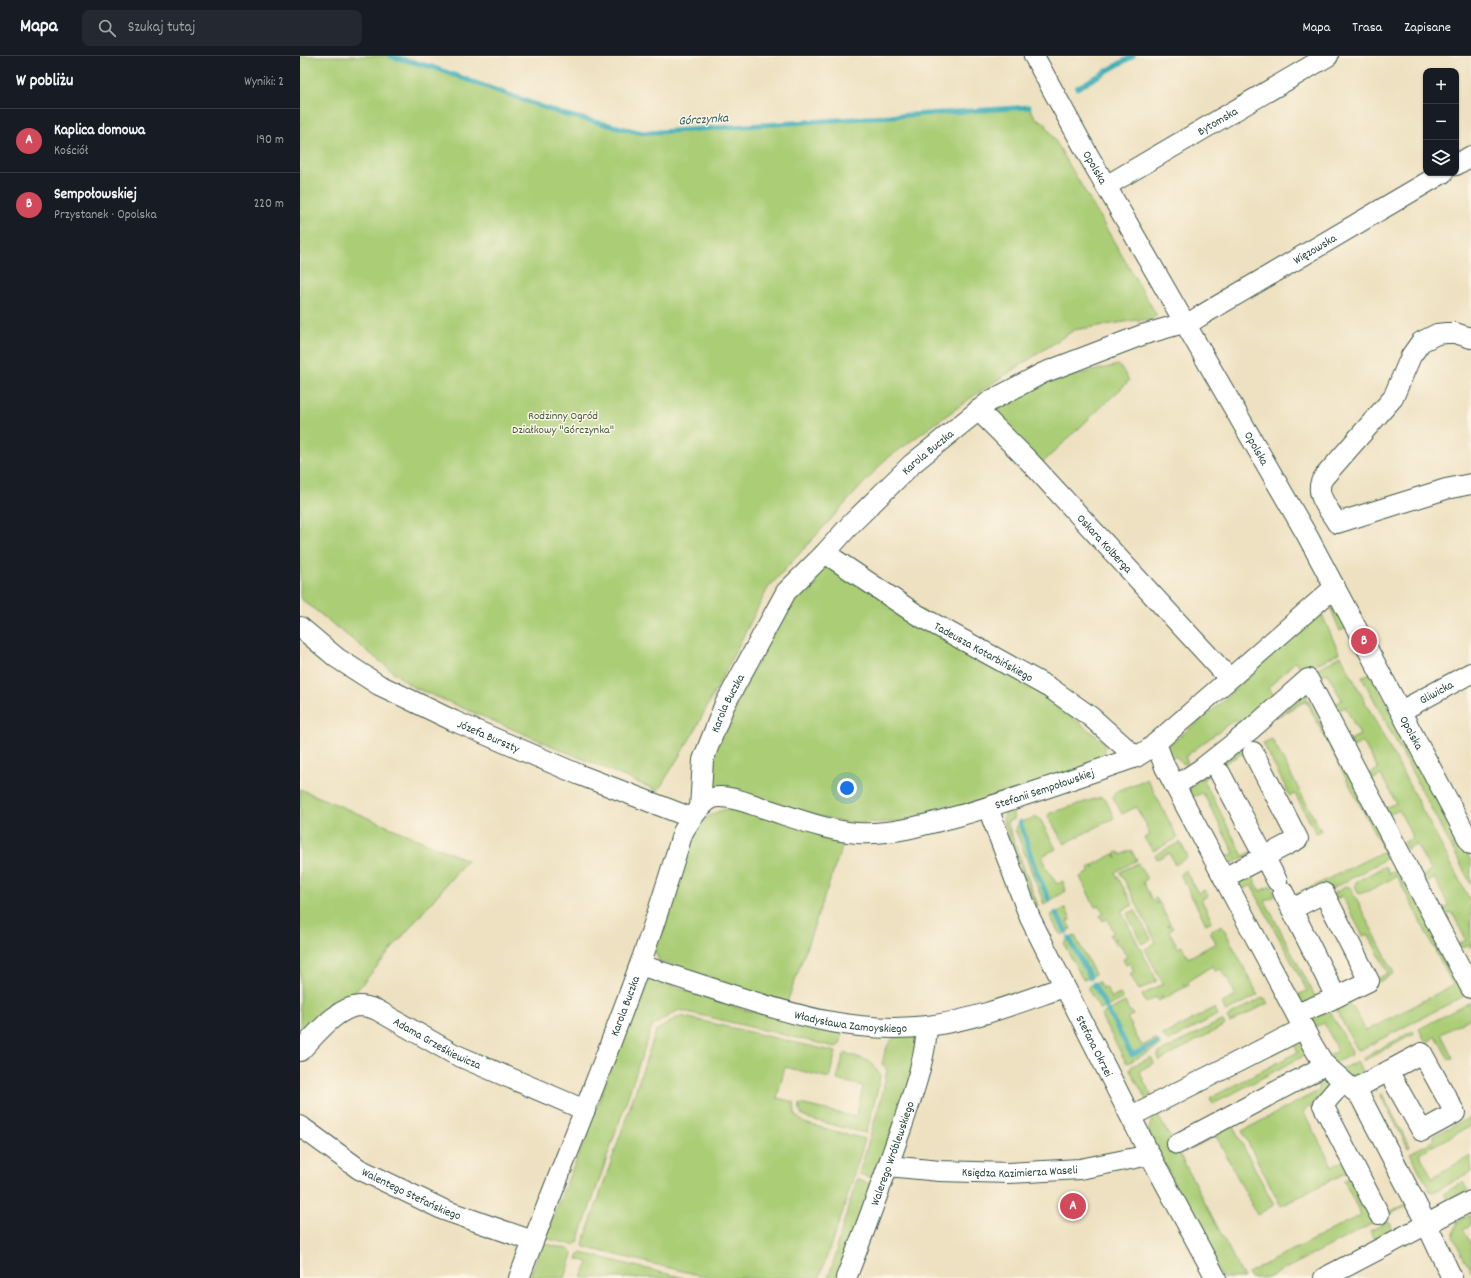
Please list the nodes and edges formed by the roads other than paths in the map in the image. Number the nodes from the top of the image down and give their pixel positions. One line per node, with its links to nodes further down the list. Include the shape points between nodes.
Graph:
1 (1034, 56): 6 (street, Opolska)
2 (1328, 56): 6 (street, Bytomska)
3 (1471, 156): 4 (street)
4 (1459, 163)
5 (1438, 176): 7 (street, Więzowska, via 1194,320)
6 (1106, 186): 7 (street, Opolska)
7 (1184, 322): 9 (street, Karola Buczka, via 1142,335 1043,373); 12 (street, Opolska)
8 (1471, 338): 10 (street, via 1446,333 1437,334 1421,342 1410,356 1393,398 1324,477 1319,490 1337,523 1446,489)
9 (978, 410): 11 (street, Karola Buczka, via 912,464); 15 (street, Oskara Kolberga, via 1029,461)
10 (1471, 484)
11 (825, 553): 19 (street, Tadeusza Kotarbińskiego, via 916,614 1050,688 1091,717); 23 (street, Karola Buczka, via 786,592 724,706 703,760)
12 (1335, 587): 15 (street, Stefanii Sempołowskiej); 16 (street, Opolska)
13 (300, 627): 23 (street, Józefa Burszty, via 337,658 379,685 454,721 580,775)
14 (1471, 673): 16 (street, Gliwicka)
15 (1229, 678): 17 (street, Stefanii Sempołowskiej)
16 (1401, 711): 24 (street, Opolska)
17 (1156, 742): 19 (street, Stefanii Sempołowskiej); 21 (street)
18 (1252, 752): 25 (street, via 1298,840)
19 (1136, 757): 22 (street, Stefanii Sempołowskiej)
20 (1220, 773): 25 (street)
21 (1175, 786): 26 (street); 30 (street, via 1249,731 1308,679)
22 (988, 808): 23 (street, Stefanii Sempołowskiej, via 910,830 884,833 835,830 732,798 713,798); 29 (street, Stefana Okrzei, via 1030,918)
23 (696, 813): 28 (street, Karola Buczka, via 683,832)
24 (1471, 844)
25 (1264, 857): 26 (street); 27 (street)
26 (1224, 878): 32 (street)
27 (1284, 894): 31 (street); 31 (street, via 1324,893 1369,981)
28 (640, 965): 33 (street, Władysława Zamoyskiego, via 776,1010 831,1023 875,1028); 38 (street, Karola Buczka)
29 (1064, 987): 33 (street, Władysława Zamoyskiego, via 970,1018); 39 (street, Stefana Okrzei)
30 (1471, 988)
31 (1336, 997): 32 (street)
32 (1301, 1021): 35 (street); 39 (street)
33 (927, 1026): 43 (street, Walerego Wróblewskiego, via 927,1040)
34 (300, 1051): 38 (street, Adama Grześkiewicza, via 336,1015 346,1009 368,1007 378,1010 454,1054)
35 (1324, 1064): 37 (street); 41 (street)
36 (1388, 1071): 37 (street)
37 (1348, 1086): 45 (street, via 1323,1105); 46 (street, via 1360,1096)
38 (585, 1110): 47 (street, Karola Buczka)
39 (1131, 1116): 42 (street, Stefana Okrzei)
40 (300, 1126): 47 (street, Walentego Stefańskiego, via 359,1169 444,1210)
41 (1177, 1144)
42 (1150, 1155): 43 (street, Księdza Kazimierza Waseli, via 1080,1169 1009,1173); 50 (street, Stefana Okrzei)
43 (888, 1166): 49 (street, Walerego Wróblewskiego)
44 (1471, 1201): 46 (street)
45 (1379, 1214)
46 (1427, 1225): 51 (street); 52 (street)
47 (533, 1241): 48 (street, Karola Buczka)
48 (519, 1278)
49 (846, 1278)
50 (1216, 1278)
51 (1324, 1278)
52 (1452, 1278)

